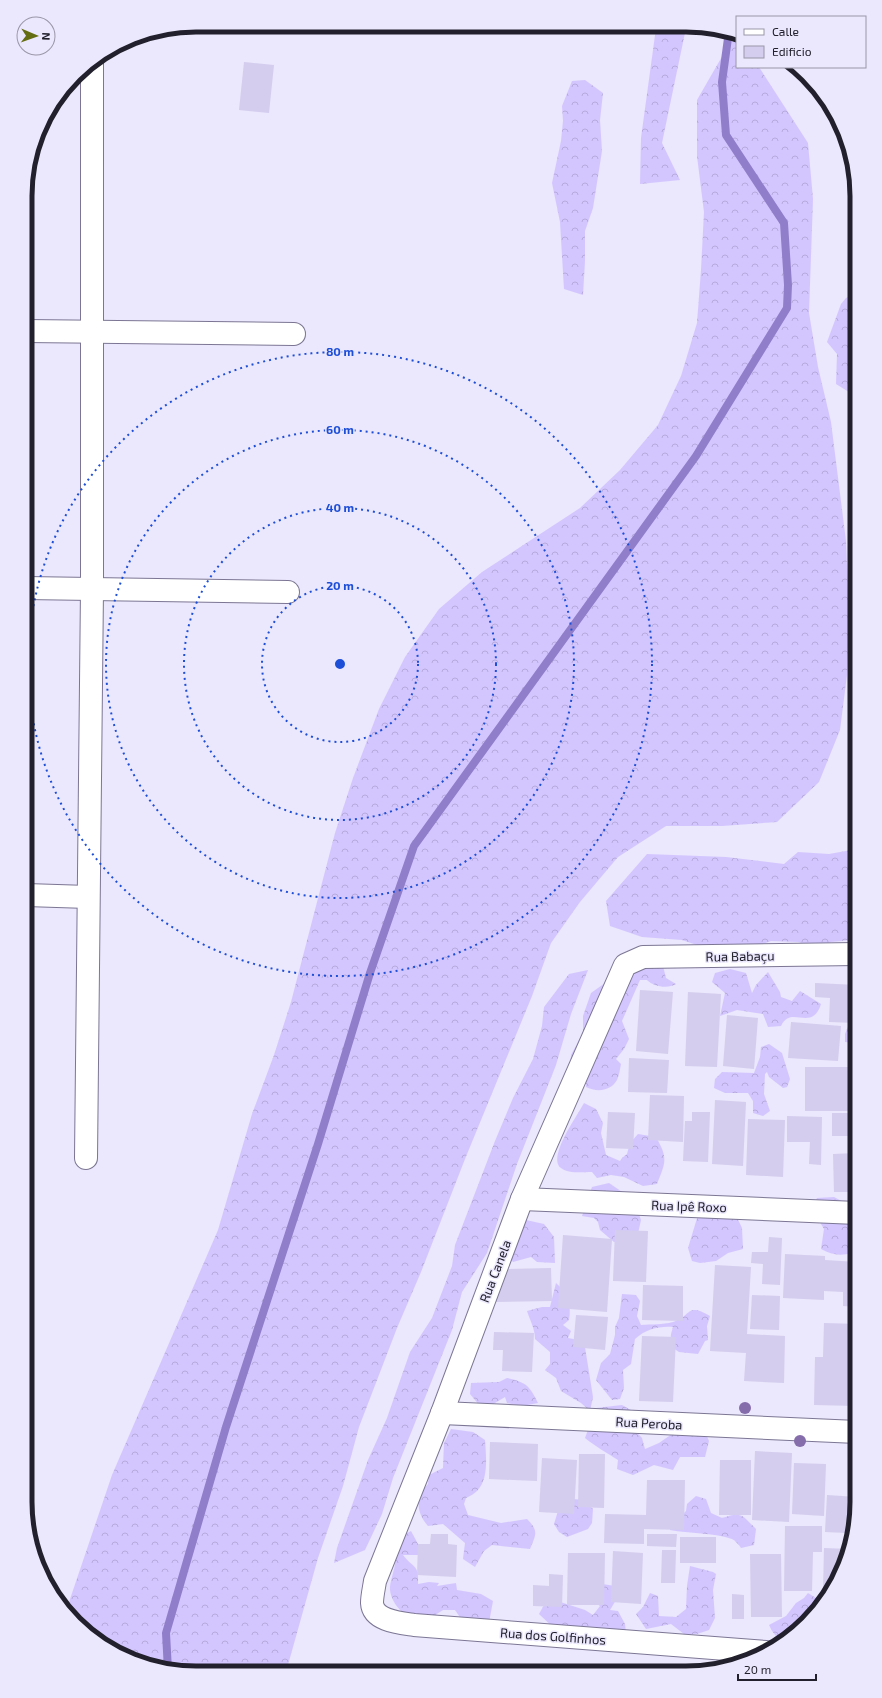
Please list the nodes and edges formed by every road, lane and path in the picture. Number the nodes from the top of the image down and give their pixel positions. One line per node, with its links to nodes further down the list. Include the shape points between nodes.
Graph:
1 (88, 73): 3 (street)
2 (32, 331): 3 (street)
3 (92, 332): 4 (street); 6 (street)
4 (294, 334)
5 (32, 588): 6 (street)
6 (92, 589): 7 (street); 9 (street)
7 (288, 592)
8 (32, 895): 9 (street)
9 (88, 897): 12 (street)
10 (850, 954): 11 (street, Rua Babaçu, via 643,957)
11 (625, 965): 13 (street, Rua Canela)
12 (86, 1158)
13 (522, 1199): 14 (street, Rua Ipê Roxo); 15 (street, Rua Canela)
14 (850, 1212)
15 (442, 1413): 16 (street, Rua Peroba); 17 (street, Rua Canela)
16 (850, 1432)
17 (375, 1581): 18 (street, Rua dos Golfinhos, via 372,1604 376,1612 387,1620 414,1626)
18 (755, 1651)

